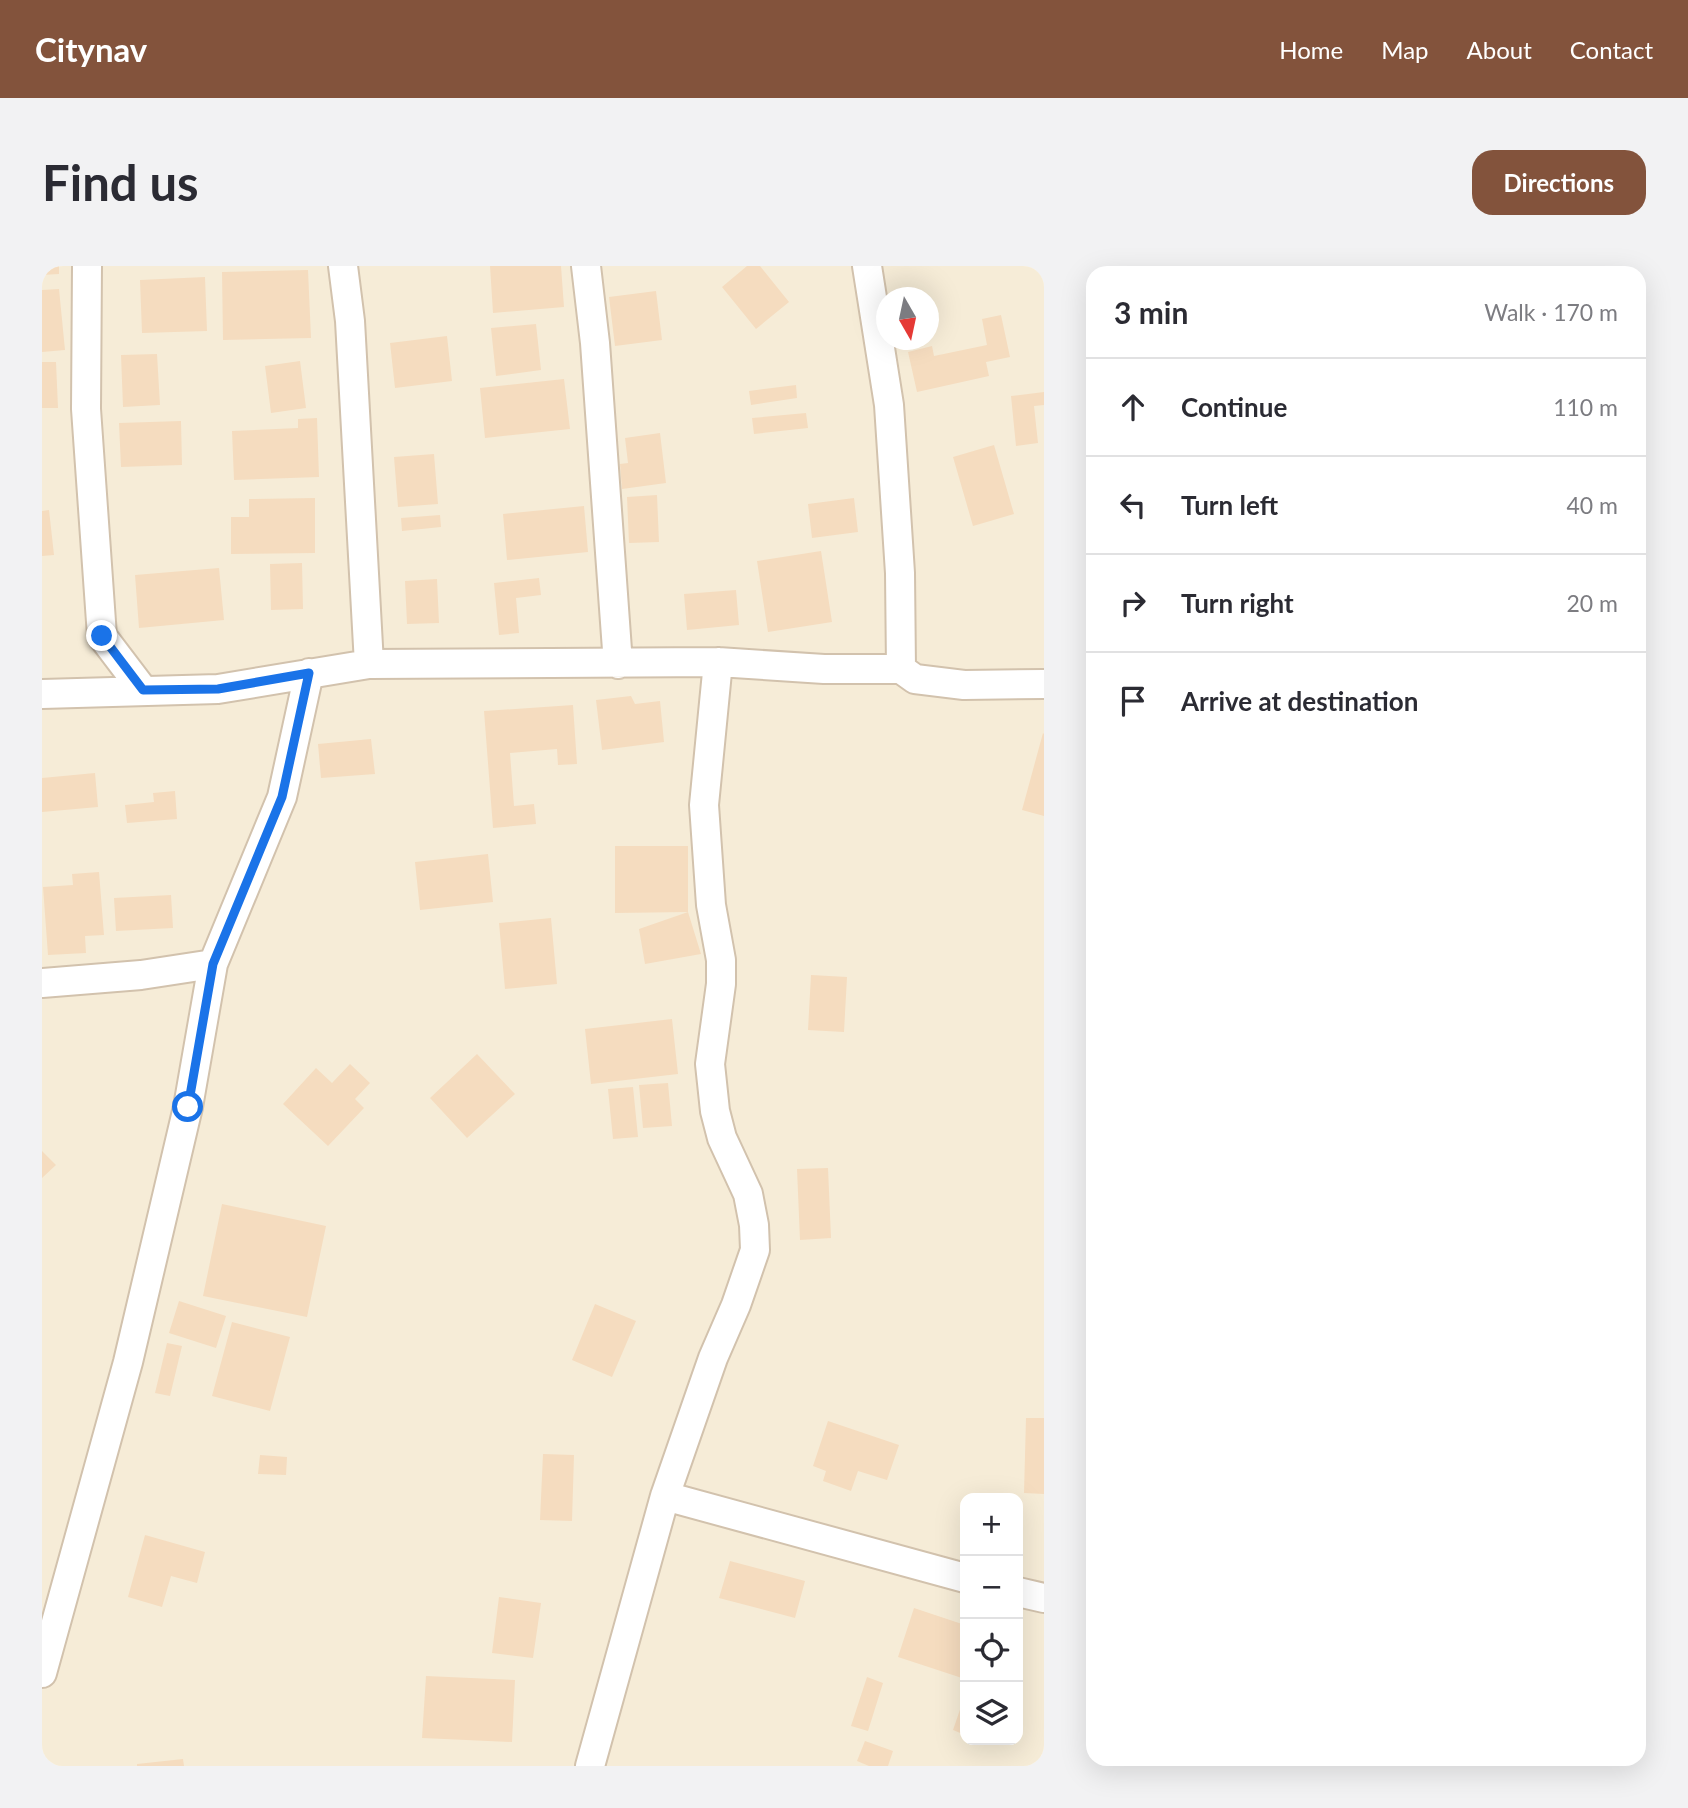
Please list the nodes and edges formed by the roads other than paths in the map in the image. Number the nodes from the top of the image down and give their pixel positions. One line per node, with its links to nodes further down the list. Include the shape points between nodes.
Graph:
1 (87, 266): 11 (street, via 86,409 102,636)
2 (343, 266): 6 (street)
3 (586, 266): 7 (street)
4 (867, 266): 8 (street, via 889,405)
5 (718, 662): 7 (street); 8 (street); 15 (street, via 704,805 711,905 721,960 710,1064 722,1138 748,1194 755,1250)
6 (369, 664): 7 (street); 9 (street)
7 (618, 664)
8 (901, 669): 10 (street, via 915,679 964,685)
9 (309, 673): 11 (street, via 218,689); 13 (street, via 282,797)
10 (1044, 684)
11 (143, 690): 12 (street)
12 (42, 694)
13 (213, 964): 14 (street); 19 (street, via 188,1107 128,1362)
14 (42, 983)
15 (665, 1496): 16 (street); 20 (street)
16 (960, 1577)
17 (1023, 1593): 18 (street)
18 (1044, 1598)
19 (42, 1672)
20 (590, 1766)

